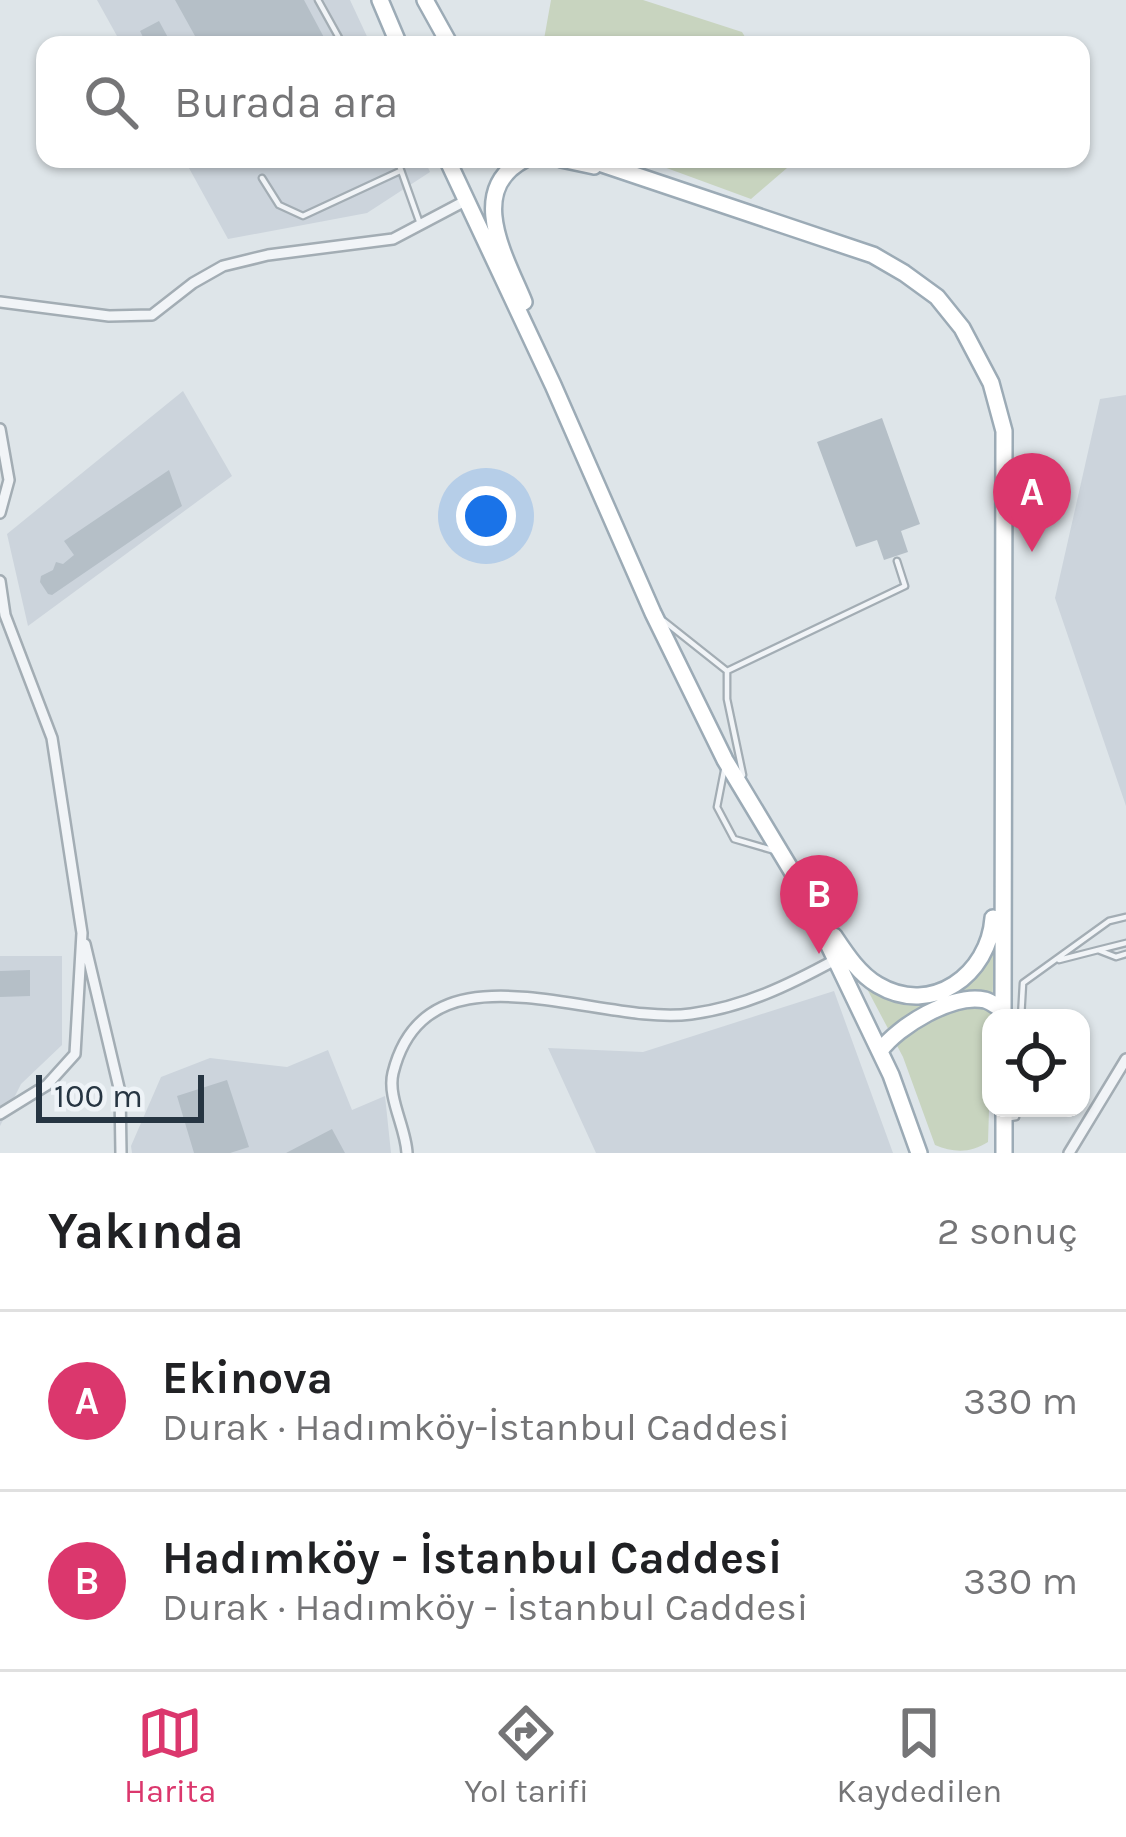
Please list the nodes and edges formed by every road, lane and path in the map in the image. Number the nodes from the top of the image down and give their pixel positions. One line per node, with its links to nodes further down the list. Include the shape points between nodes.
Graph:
1 (318, 0): 4 (lane)
2 (380, 0): 5 (main road)
3 (425, 0): 6 (main road)
4 (338, 36)
5 (395, 36)
6 (445, 36)
7 (399, 168): 12 (lane)
8 (451, 168): 15 (main road)
9 (514, 168): 18 (main road, via 491,209)
10 (602, 168): 13 (main road)
11 (610, 168): 13 (main road)
12 (400, 171): 14 (lane, via 303,216 279,205); 16 (lane)
13 (620, 172): 28 (main road, via 873,255 937,297 981,360 1004,446)
14 (262, 178)
15 (465, 201): 16 (street); 18 (main road)
16 (421, 226): 17 (street, via 393,239 223,266 152,315)
17 (0, 302)
18 (553, 385): 23 (main road)
19 (0, 429): 20 (street, via 9,480)
20 (0, 513)
21 (897, 561): 24 (lane, via 905,586)
22 (0, 581): 31 (street, via 5,616 52,738)
23 (653, 613): 24 (lane); 25 (main road)
24 (728, 671): 26 (lane)
25 (725, 760): 26 (main road); 27 (lane, via 717,807 734,839)
26 (747, 799): 27 (main road)
27 (779, 852): 29 (main road)
28 (1001, 860): 29 (main road, via 986,952 956,985 930,995 884,989 864,975); 38 (main road)
29 (800, 884): 35 (main road)
30 (1126, 917): 36 (lane)
31 (82, 933): 42 (street, via 75,1054); 44 (street, via 120,1092)
32 (1126, 943): 33 (lane)
33 (1098, 950): 34 (lane); 36 (lane)
34 (1126, 954)
35 (836, 959): 40 (main road); 45 (street, via 774,994 691,1014 517,994 441,1006 408,1031 391,1078)
36 (1054, 962): 39 (lane, via 1023,983)
37 (997, 1009): 40 (main road, via 984,999 951,1005 904,1026)
38 (1003, 1009)
39 (1022, 1009)
40 (880, 1051): 46 (main road)
41 (1126, 1059): 48 (street)
42 (0, 1114)
43 (1008, 1117): 47 (main road)
44 (121, 1153)
45 (407, 1153)
46 (919, 1153)
47 (1004, 1153)
48 (1069, 1153)

